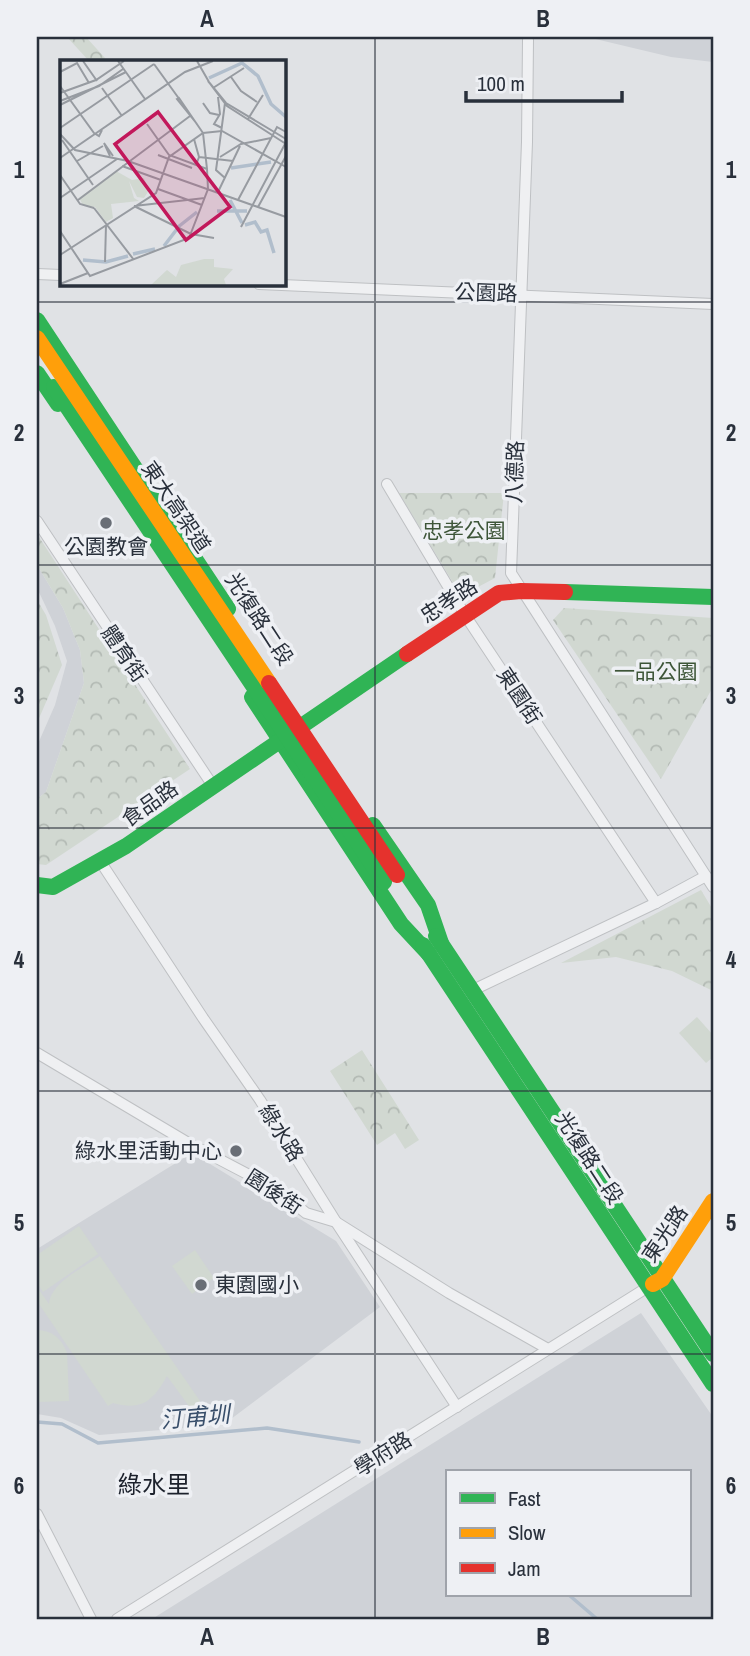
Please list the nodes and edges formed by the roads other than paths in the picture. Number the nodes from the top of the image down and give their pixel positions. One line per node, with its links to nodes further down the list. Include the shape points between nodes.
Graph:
1 (528, 40): 5 (street, 八德路)
2 (37, 274): 3 (street)
3 (60, 275)
4 (285, 285): 5 (street, 公園路)
5 (521, 294): 6 (street, 公園路); 14 (street, 八德路, via 511,573)
6 (713, 304)
7 (37, 320): 17 (main road, 光復路二段)
8 (37, 338): 22 (main road, 東大高架道, bridge)
9 (37, 360): 11 (main road, 東大高架道)
10 (37, 373): 18 (main road, 光復路二段)
11 (54, 387): 18 (main road, via 71,398 256,679); 22 (main road, 東大高架道, bridge)
12 (387, 484): 16 (street, 東園街)
13 (37, 522): 19 (street, 體育街)
14 (521, 591): 15 (main road, 忠孝路); 16 (main road, 忠孝路, via 499,593); 21 (street, 八德路)
15 (713, 597)
16 (465, 615): 17 (main road, 忠孝路); 25 (street, 東園街)
17 (303, 723): 18 (main road, 忠孝路); 26 (main road, 光復路二段, via 428,905)
18 (280, 740): 19 (main road, 食品路); 26 (main road, 光復路二段, via 401,924)
19 (213, 786): 20 (main road, 食品路)
20 (100, 861): 23 (main road, 食品路, via 53,887); 30 (street, 綠水路)
21 (706, 876): 24 (street, 八德路); 25 (street)
22 (391, 879): 26 (main road, 光復路二段)
23 (37, 885)
24 (713, 887)
25 (656, 903): 27 (street)
26 (435, 949): 27 (main road, 光復路二段); 31 (main road, 光復路二段)
27 (473, 990): 31 (main road, 光復路二段)
28 (37, 1053): 30 (street, 園後街, via 276,1189 306,1213)
29 (713, 1201): 31 (main road, 東光路)
30 (336, 1222): 32 (street, 園後街); 35 (street, 綠水路)
31 (655, 1283): 32 (street, 學府路); 33 (main road, 光復路二段); 34 (main road, 光復路二段)
32 (548, 1349): 35 (street, 學府路)
33 (713, 1354)
34 (713, 1384)
35 (457, 1407): 38 (street, 學府路)
36 (37, 1514): 37 (street)
37 (91, 1619)
38 (117, 1619)

